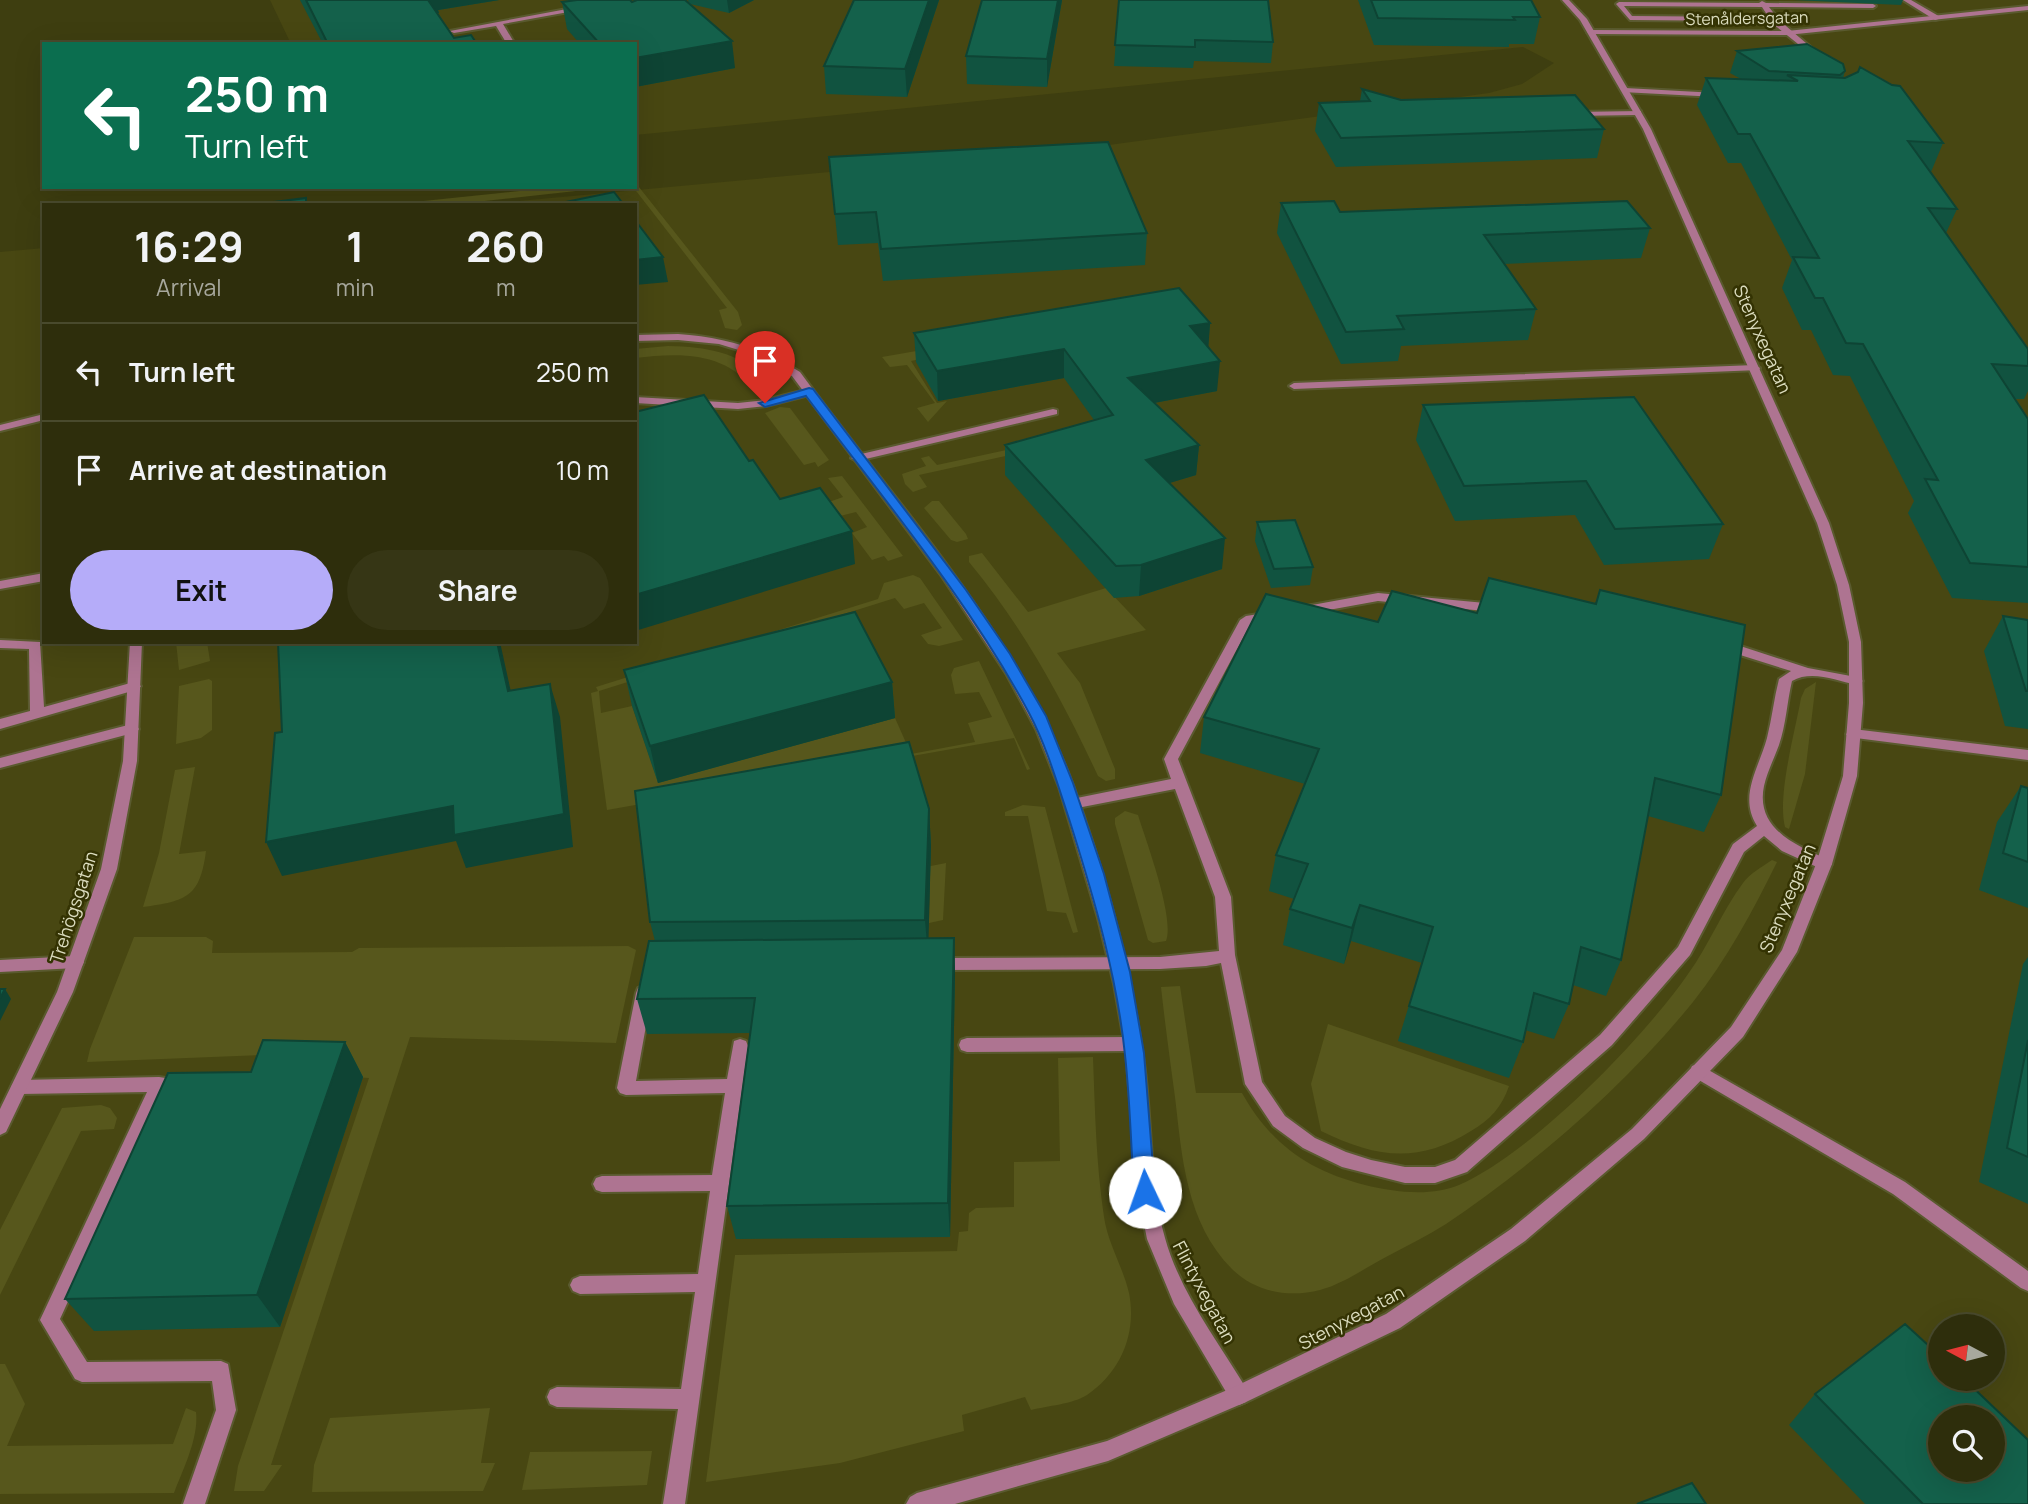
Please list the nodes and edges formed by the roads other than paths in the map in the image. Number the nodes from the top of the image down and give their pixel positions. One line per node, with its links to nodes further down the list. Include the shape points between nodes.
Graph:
1 (1565, 0): 13 (street, Stenyxegatan)
2 (1759, 0): 7 (street)
3 (1906, 0): 9 (street)
4 (1618, 2): 7 (street); 10 (street, via 1630,18)
5 (592, 6): 11 (street)
6 (1873, 6): 7 (street)
7 (1766, 7): 14 (street)
8 (2028, 8): 9 (street, Stenåldersgatan)
9 (1938, 18): 14 (street, Stenåldersgatan)
10 (1751, 19)
11 (498, 23): 12 (street); 15 (street)
12 (454, 32)
13 (1591, 32): 14 (street, Stenåldersgatan); 17 (street, Stenyxegatan)
14 (1787, 33): 16 (street)
15 (510, 42)
16 (1826, 66)
17 (1625, 90): 18 (street); 19 (street, Stenyxegatan)
18 (1728, 96)
19 (1638, 113): 20 (street); 22 (street, Stenyxegatan)
20 (1557, 115)
21 (637, 338): 24 (street, Flintyxegatan, via 692,336 750,348 796,373)
22 (1755, 368): 23 (street); 37 (street, Stenyxegatan, via 1823,523 1855,642)
23 (1294, 386)
24 (809, 392): 25 (street, via 738,406); 29 (street, Flintyxegatan)
25 (637, 400)
26 (1053, 412): 29 (street)
27 (42, 418): 28 (street)
28 (0, 428)
29 (857, 458): 48 (street, Flintyxegatan, via 1002,654 1038,716)
30 (42, 576): 31 (street)
31 (0, 585)
32 (1514, 610): 47 (street, via 1378,597 1246,620 1171,759)
33 (1706, 641): 36 (street)
34 (0, 644): 39 (street, via 35,645)
35 (136, 644): 38 (street, Trehögsgatan)
36 (1805, 671): 37 (street); 49 (street, via 1786,679 1780,699 1774,740 1756,791 1756,808)
37 (1856, 681): 42 (street, Stenyxegatan)
38 (134, 686): 39 (street); 41 (street, Trehögsgatan)
39 (37, 714): 40 (street)
40 (0, 724)
41 (132, 729): 46 (street); 52 (street, Trehögsgatan, via 109,869)
42 (1853, 734): 43 (street); 50 (street, Stenyxegatan, via 1850,776)
43 (1988, 751): 44 (street); 45 (street)
44 (2028, 755)
45 (2028, 763)
46 (0, 764)
47 (1178, 783): 48 (street); 51 (street, via 1223,897)
48 (1072, 804): 53 (street, Flintyxegatan)
49 (1764, 828): 50 (street, via 1792,850); 51 (street, via 1738,848 1684,951 1606,1040 1461,1166 1435,1175 1405,1175 1342,1159 1279,1121 1254,1084)
50 (1824, 864): 60 (street, Stenyxegatan, via 1789,952 1737,1032)
51 (1227, 955): 53 (street, via 1160,963)
52 (76, 962): 55 (street); 64 (street, Trehögsgatan)
53 (1118, 962): 54 (street); 57 (street, Flintyxegatan)
54 (923, 964)
55 (0, 966)
56 (646, 981): 63 (street, via 626,1088)
57 (1133, 1044): 58 (street); 71 (street, Flintyxegatan, via 1145,1192 1157,1242)
58 (967, 1045)
59 (740, 1046): 63 (street)
60 (1698, 1071): 68 (street, via 1899,1188); 71 (street, Stenyxegatan, via 1638,1135 1518,1236 1393,1321)
61 (159, 1084): 62 (street); 64 (street); 74 (street, via 50,1320 82,1372 221,1371 226,1410)
62 (184, 1084)
63 (734, 1086): 66 (street)
64 (20, 1087): 65 (street, Trehögsgatan)
65 (0, 1127)
66 (720, 1183): 67 (street); 69 (street)
67 (602, 1184)
68 (2028, 1282)
69 (706, 1283): 70 (street); 73 (street)
70 (580, 1285)
71 (1238, 1395): 76 (street, Stenyxegatan, via 1108,1451)
72 (557, 1397): 73 (street)
73 (689, 1399): 75 (street)
74 (194, 1504)
75 (674, 1504)
76 (916, 1504)

